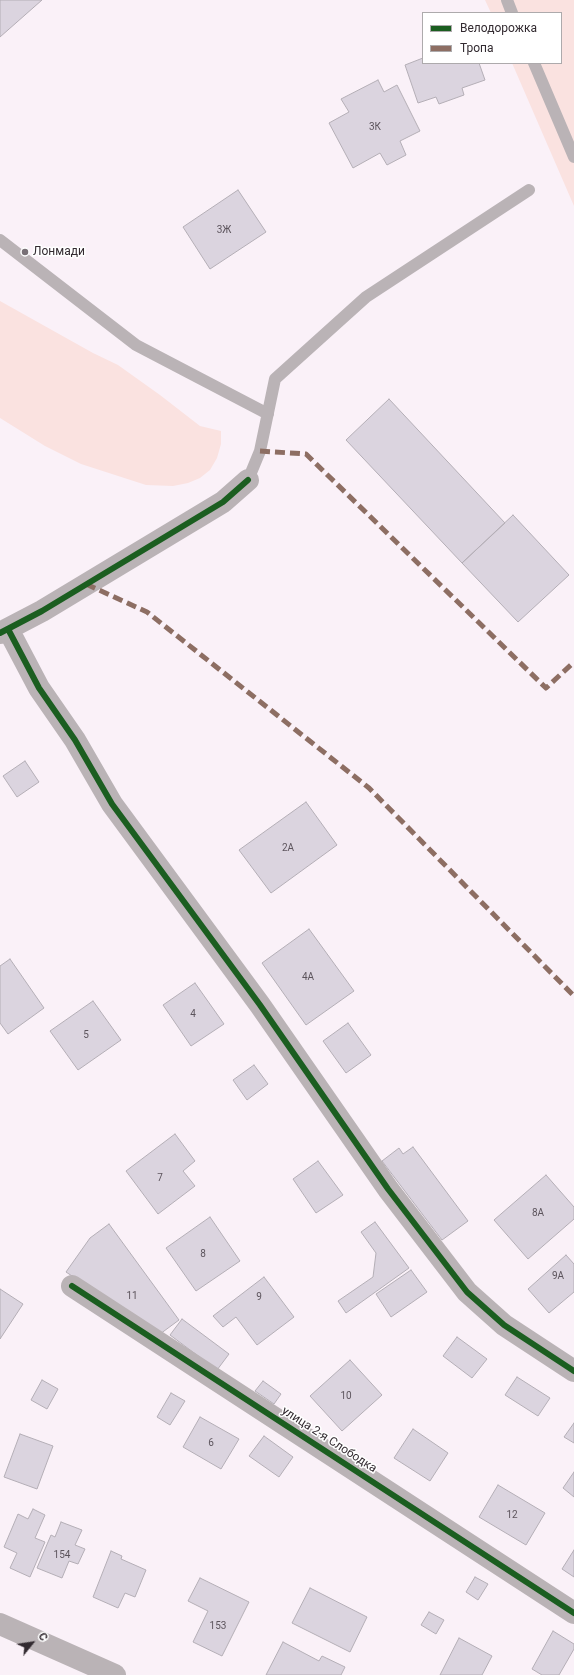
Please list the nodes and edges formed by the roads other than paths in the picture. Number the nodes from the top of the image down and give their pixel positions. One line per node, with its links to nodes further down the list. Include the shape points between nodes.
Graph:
1 (507, 0): 2 (lane)
2 (512, 12)
3 (534, 64): 4 (lane)
4 (574, 157)
5 (529, 190): 7 (lane, via 366,297 275,379)
6 (0, 240): 7 (lane, via 136,345)
7 (268, 414): 8 (lane, via 260,451)
8 (248, 480): 9 (street, via 223,502)
9 (4, 631): 11 (street, via 75,740 112,804 260,1005 388,1189 467,1292 504,1325)
10 (72, 1286): 12 (street, улица 2-я Слободка)
11 (574, 1371)
12 (574, 1613)
13 (0, 1624): 14 (street)
14 (110, 1674)

